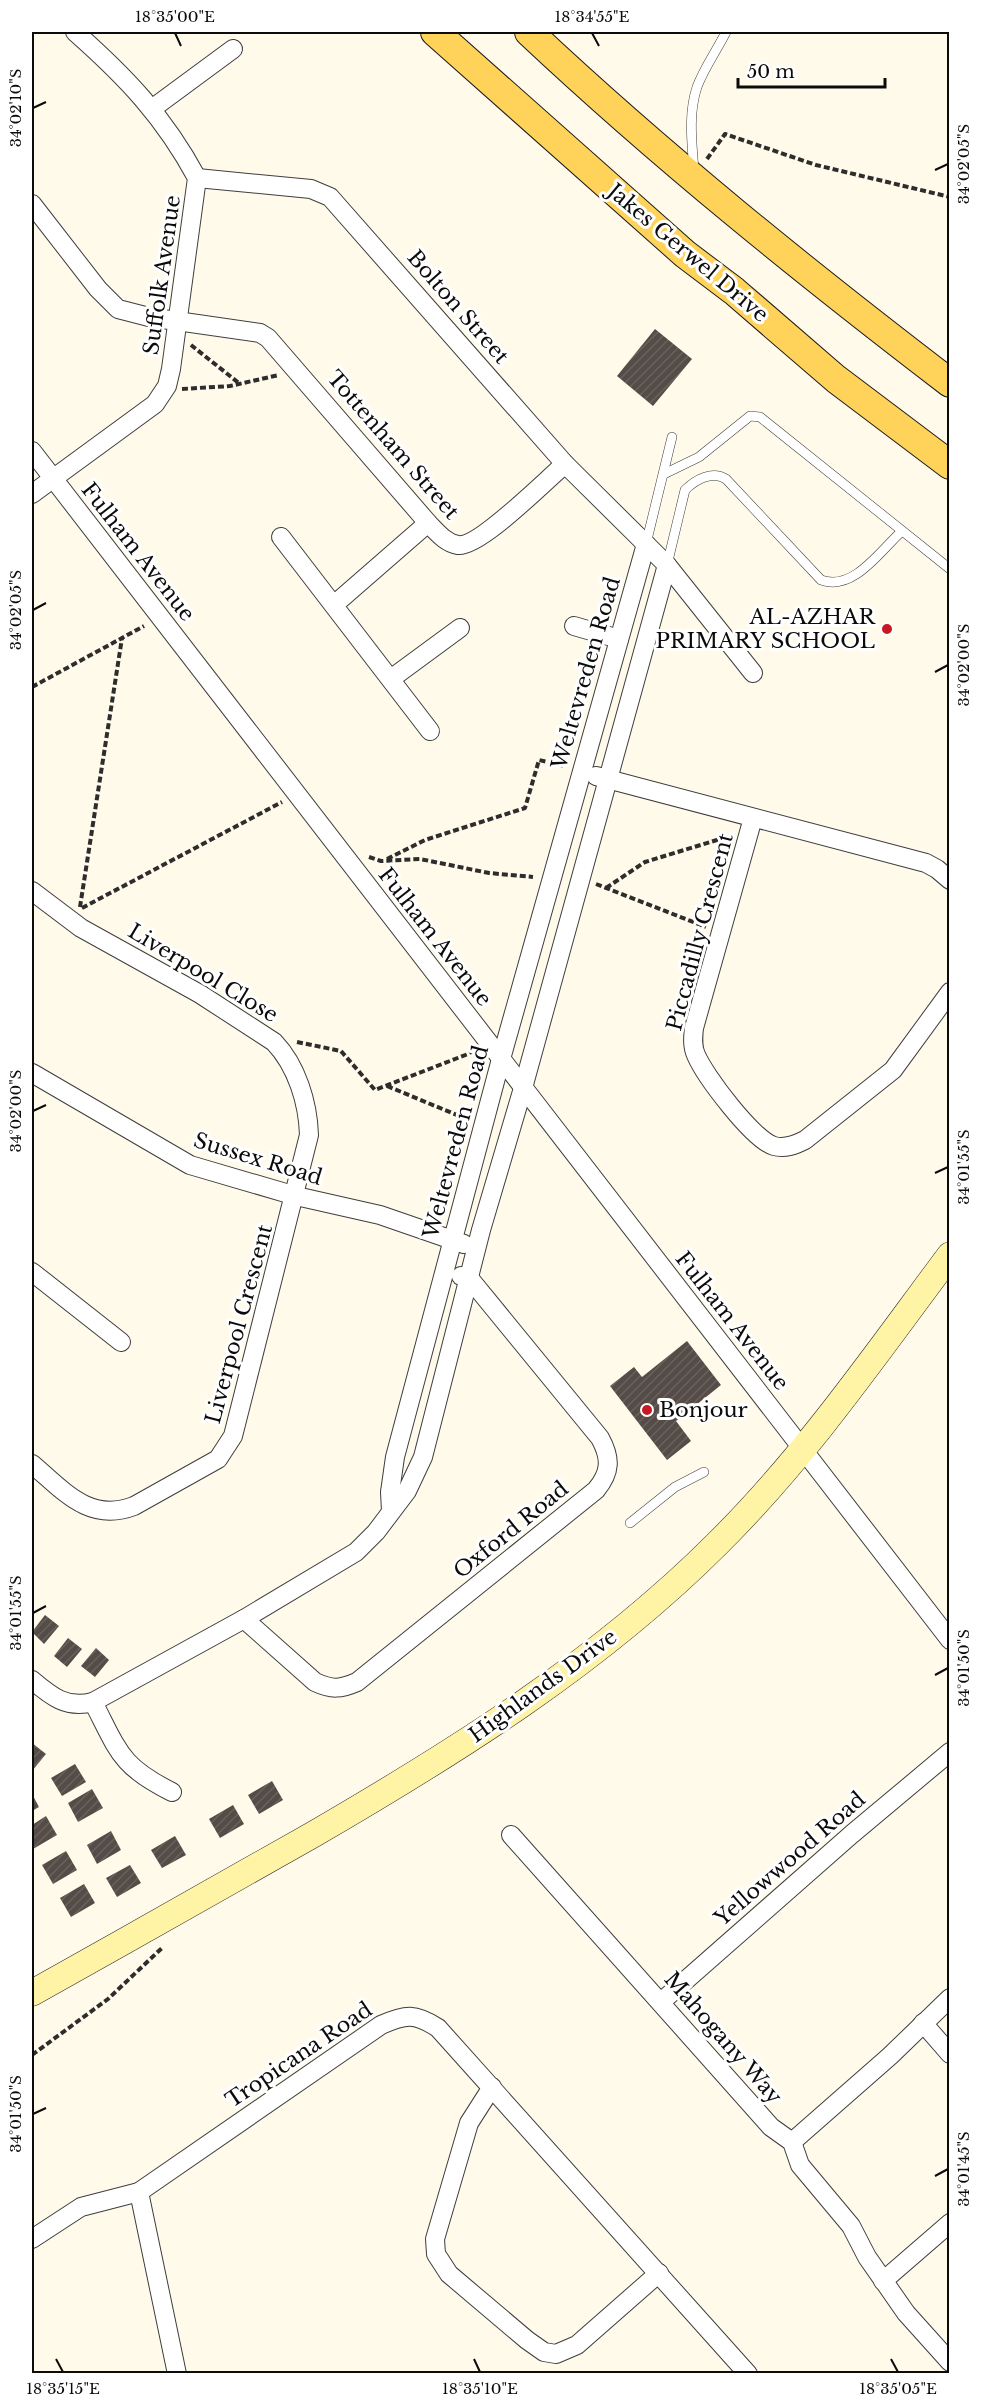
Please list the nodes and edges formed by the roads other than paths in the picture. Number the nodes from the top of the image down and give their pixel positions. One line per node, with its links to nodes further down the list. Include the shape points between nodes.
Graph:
1 (75, 32): 6 (street, Suffolk Avenue)
2 (435, 32): 15 (main road, Jakes Gerwel Drive, via 685,254 836,379)
3 (529, 32): 7 (main road)
4 (726, 32): 7 (lane, via 698,85 693,107)
5 (233, 49): 6 (street)
6 (153, 108): 8 (street, Suffolk Avenue)
7 (694, 177): 11 (main road)
8 (198, 178): 10 (street, Suffolk Avenue); 14 (street, Bolton Street, via 311,189 330,197)
9 (32, 204): 10 (street, Tottenham Street, via 109,302 129,313)
10 (178, 320): 17 (street, Suffolk Avenue, via 171,369 161,396); 19 (street, Tottenham Street, via 260,333 268,338)
11 (950, 383)
12 (672, 437): 16 (lane)
13 (32, 451): 17 (street, Fulham Avenue)
14 (565, 464): 19 (street, Tottenham Street, via 475,542 450,542); 22 (street, Bolton Street)
15 (950, 465)
16 (664, 474): 20 (lane, via 699,457 746,418 756,416); 22 (lane)
17 (54, 479): 18 (street, Suffolk Avenue); 38 (street, Fulham Avenue)
18 (32, 494)
19 (428, 523): 25 (street)
20 (901, 532): 23 (lane, via 856,575 829,583 821,580 726,479 712,475 685,490); 24 (lane)
21 (281, 537): 25 (street)
22 (646, 544): 23 (street, Bolton Street); 28 (street, Weltevreden Road)
23 (667, 565): 29 (street, Bolton Street); 33 (street)
24 (950, 569)
25 (335, 604): 30 (street)
26 (574, 626): 28 (street)
27 (460, 628): 30 (street)
28 (619, 639): 32 (street, Weltevreden Road)
29 (753, 673)
30 (392, 678): 31 (street)
31 (430, 731)
32 (583, 770): 33 (street, Piccadilly Crescent); 38 (street, Weltevreden Road)
33 (606, 780): 34 (street, Piccadilly Crescent); 40 (street)
34 (753, 818): 35 (street, Piccadilly Crescent, via 926,863); 37 (street, Piccadilly Crescent, via 694,1028 694,1050 705,1071 756,1135 772,1146 791,1146 805,1140 903,1059)
35 (950, 880)
36 (32, 891): 41 (street, Liverpool Close, via 258,1029 283,1051 309,1118)
37 (950, 992)
38 (501, 1059): 40 (street, Fulham Avenue); 42 (street, Weltevreden Road)
39 (32, 1073): 41 (street, Sussex Road, via 190,1165)
40 (523, 1088): 43 (street); 49 (street, Fulham Avenue)
41 (296, 1196): 42 (street, Sussex Road, via 380,1215); 50 (street, Liverpool Crescent, via 233,1436 218,1459 134,1506 107,1512 82,1505)
42 (453, 1240): 43 (street, Sussex Road); 46 (street, Weltevreden Road)
43 (477, 1248): 47 (street)
44 (950, 1255): 49 (main road, Highlands Drive)
45 (32, 1272): 48 (street)
46 (445, 1272): 47 (street); 52 (street, Weltevreden Road, via 395,1457)
47 (470, 1279): 52 (street, via 423,1456 407,1491); 54 (street, Oxford Road, via 600,1438 608,1452 605,1479 357,1682 343,1688 315,1682)
48 (121, 1342)
49 (803, 1449): 55 (street, Fulham Avenue); 61 (main road, Highlands Drive, via 716,1546 586,1658 517,1708 395,1787)
50 (32, 1464)
51 (704, 1472): 53 (lane, via 675,1487)
52 (391, 1510): 54 (street, via 376,1533 356,1552)
53 (630, 1524)
54 (244, 1619): 57 (street)
55 (950, 1640)
56 (32, 1680): 57 (street, via 67,1704)
57 (93, 1702): 59 (street, via 122,1758 149,1780)
58 (950, 1752): 63 (street, Yellowwood Road)
59 (172, 1792)
60 (511, 1835): 63 (street, Mahogany Way)
61 (32, 1993)
62 (950, 1998): 64 (street)
63 (662, 2002): 67 (street, Mahogany Way, via 771,2127)
64 (923, 2023): 65 (street); 67 (street)
65 (950, 2054)
66 (492, 2087): 68 (street, Tropicana Road, via 438,2028 420,2017 401,2016 381,2025); 71 (street, Tropicana Road); 71 (street, via 469,2123 435,2239 436,2254 449,2274 527,2340 544,2352 556,2354 578,2345)
67 (792, 2142): 72 (street, Mahogany Way, via 800,2165 851,2226)
68 (139, 2193): 70 (street, via 81,2207); 74 (street)
69 (950, 2223): 72 (street)
70 (32, 2239)
71 (659, 2273): 75 (street, Tropicana Road)
72 (883, 2281): 73 (street, Mahogany Way)
73 (950, 2362)
74 (177, 2373)
75 (748, 2373)

